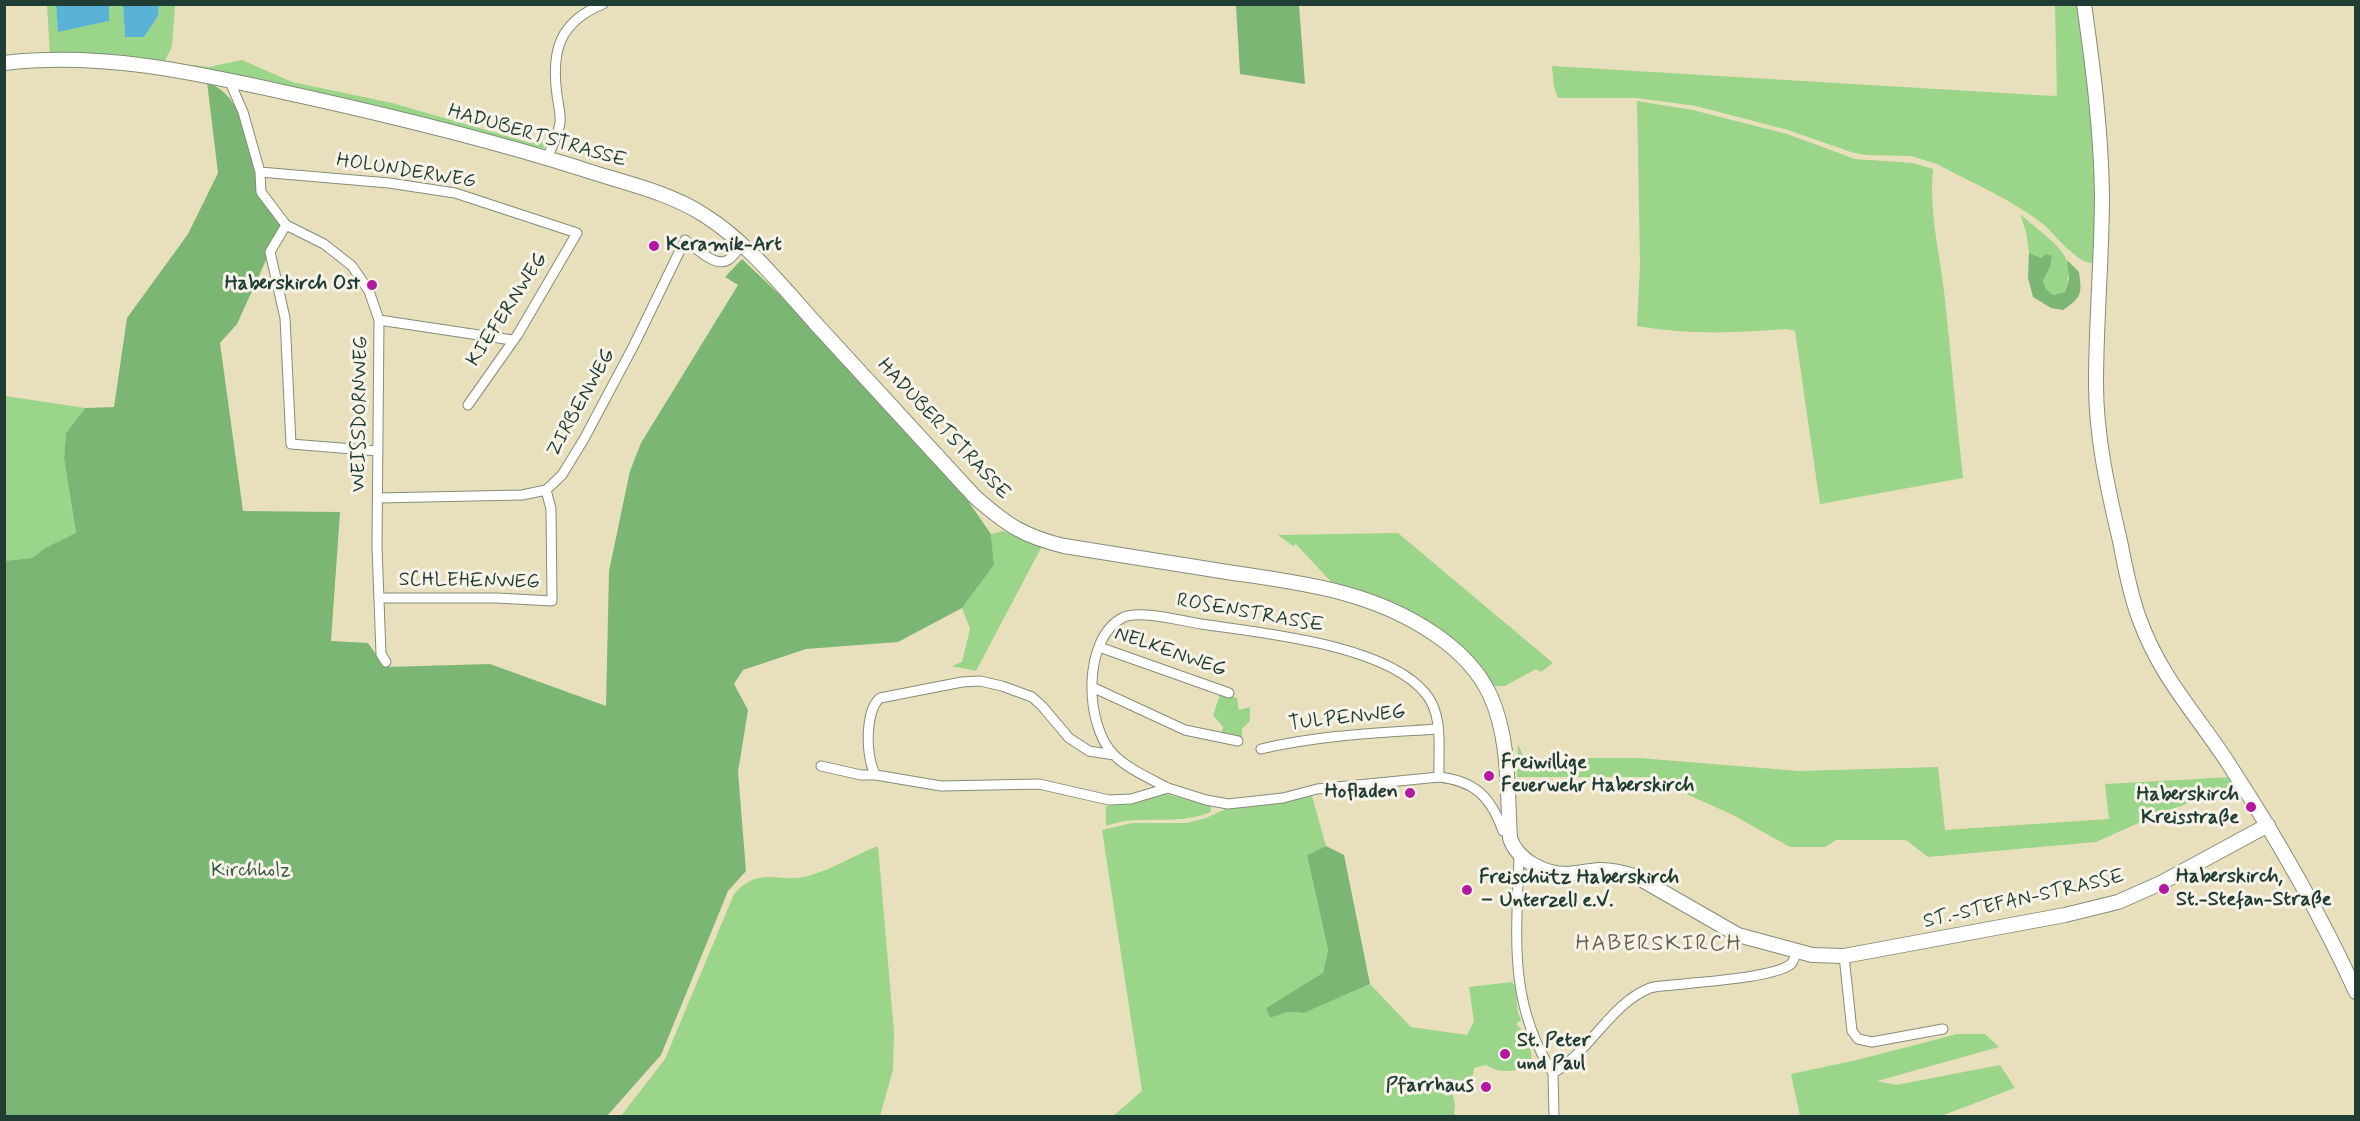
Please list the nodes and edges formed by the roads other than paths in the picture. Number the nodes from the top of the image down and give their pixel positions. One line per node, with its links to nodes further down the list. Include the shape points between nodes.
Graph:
1 (603, 4): 5 (street, via 576,19 560,42 556,58 560,123)
2 (2084, 4): 29 (street, via 2096,97 2102,194 2098,420 2114,515 2132,595 2158,663)
3 (4, 63): 4 (street, HADUBERTSTRASSE, via 119,62)
4 (229, 80): 5 (street, HADUBERTSTRASSE, via 423,124); 6 (street, WEISSDORNWEG, via 243,112)
5 (547, 158): 9 (street, HADUBERTSTRASSE, via 683,203 705,215)
6 (260, 172): 7 (street, WEISSDORNWEG, via 261,192); 8 (street, HOLUNDERWEG, via 455,193)
7 (286, 225): 10 (street, WEISSDORNWEG, via 324,244 352,266 369,291); 13 (street, via 270,252 285,318 291,444)
8 (577, 233): 11 (street, KIEFERNWEG)
9 (742, 246): 14 (street, ZIRBENWEG, via 721,262 685,240 584,439 562,475); 30 (street, HADUBERTSTRASSE, via 975,496 1015,529 1064,546 1332,588 1391,608 1456,650 1473,666 1491,695 1499,720)
10 (380, 320): 11 (street); 13 (street, WEISSDORNWEG)
11 (512, 340): 12 (street, KIEFERNWEG)
12 (468, 405)
13 (378, 451): 15 (street, WEISSDORNWEG)
14 (546, 490): 15 (street, via 522,495); 16 (street, SCHLEHENWEG, via 551,509 552,601)
15 (378, 498): 16 (street, WEISSDORNWEG)
16 (380, 598): 18 (street, WEISSDORNWEG, via 381,654)
17 (1100, 647): 19 (street, ROSENSTRASSE); 20 (street, NELKENWEG); 21 (street, ROSENSTRASSE, via 1105,634 1118,621 1133,615 1297,638 1375,661 1408,679 1430,699 1436,711)
18 (386, 662)
19 (1092, 687): 22 (street, via 1185,730); 24 (street, ROSENSTRASSE, via 1096,725)
20 (1229, 693)
21 (1437, 729): 23 (street, TULPENWEG, via 1296,740); 27 (street, ROSENSTRASSE)
22 (1238, 741)
23 (1261, 749)
24 (1114, 755): 26 (street, ROSENSTRASSE, via 1089,751 1069,738 1032,697 1002,686 971,681 880,698 873,703 868,755); 28 (street, ROSENSTRASSE)
25 (821, 766): 26 (street)
26 (876, 775): 28 (street, via 941,786 1039,784 1109,800)
27 (1439, 777): 28 (street, ROSENSTRASSE, via 1317,789 1236,804 1212,802); 30 (street, ROSENSTRASSE, via 1458,780 1477,790 1488,801 1503,831)
28 (1168, 788)
29 (2268, 825): 33 (street, ST.-STEFAN-STRASSE, via 2152,888 2118,902); 34 (street, via 2300,877)
30 (1510, 831): 31 (street, HADUBERTSTRASSE)
31 (1519, 855): 32 (street, via 1543,869 1564,874 1601,870 1637,877 1738,935); 36 (street, via 1515,927 1518,977 1526,1020)
32 (1796, 952): 33 (street, ST.-STEFAN-STRASSE); 36 (street, via 1789,965 1767,973 1650,988 1625,1004 1581,1051)
33 (1844, 956): 35 (street, via 1852,1031 1858,1039 1872,1042)
34 (2355, 992)
35 (1943, 1029)
36 (1552, 1073): 37 (street)
37 (1554, 1116)

